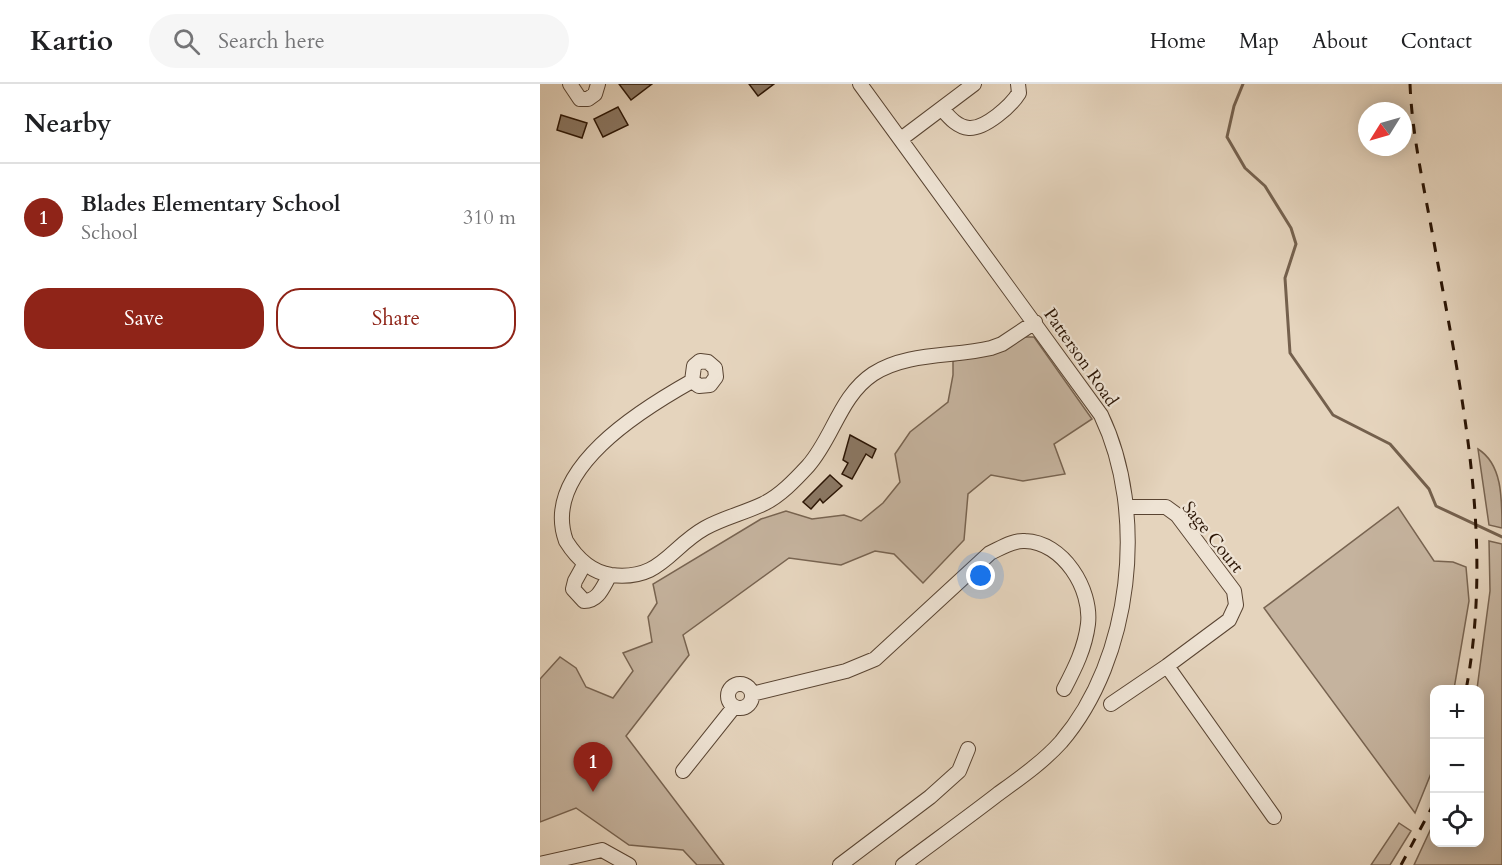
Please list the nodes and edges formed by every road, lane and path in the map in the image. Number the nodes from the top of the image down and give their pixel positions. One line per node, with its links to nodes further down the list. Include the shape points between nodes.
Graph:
1 (570, 84): 2 (street, via 580,99 588,99 595,94)
2 (597, 84)
3 (860, 84): 7 (street, Patterson Road)
4 (975, 84): 6 (street)
5 (1018, 84): 6 (street, via 1019,93 1014,101 986,123 970,128 956,123)
6 (942, 109): 7 (street)
7 (901, 139): 8 (street, Patterson Road)
8 (1035, 322): 10 (street, Patterson Road, via 1101,415 1118,460); 12 (street, via 991,348 907,360 872,375 857,387 810,464 787,488 765,503 704,529 664,563 643,573)
9 (692, 381): 11 (street, via 612,429 565,479 557,503 561,528)
10 (1127, 507): 13 (street, Sage Court, via 1166,507 1177,515 1234,591 1236,605 1229,620); 24 (street, Patterson Road, via 1128,545 1119,615 1106,665 1087,705 1048,756)
11 (585, 563): 12 (street); 12 (street, via 573,590 584,602 597,597)
12 (610, 575)
13 (1167, 666): 16 (street, Sage Court); 20 (street)
14 (1064, 689): 15 (street, via 1081,656 1088,622 1082,590 1066,561 1026,540 990,553 874,659 846,671)
15 (752, 694): 17 (street, via 746,707); 17 (street, via 745,685 733,686 728,696)
16 (1111, 704)
17 (734, 707): 19 (street)
18 (968, 749): 23 (street, via 959,771)
19 (683, 771)
20 (1274, 817)
21 (540, 864): 22 (street, via 602,850)
22 (629, 865)
23 (840, 865)
24 (903, 865)

